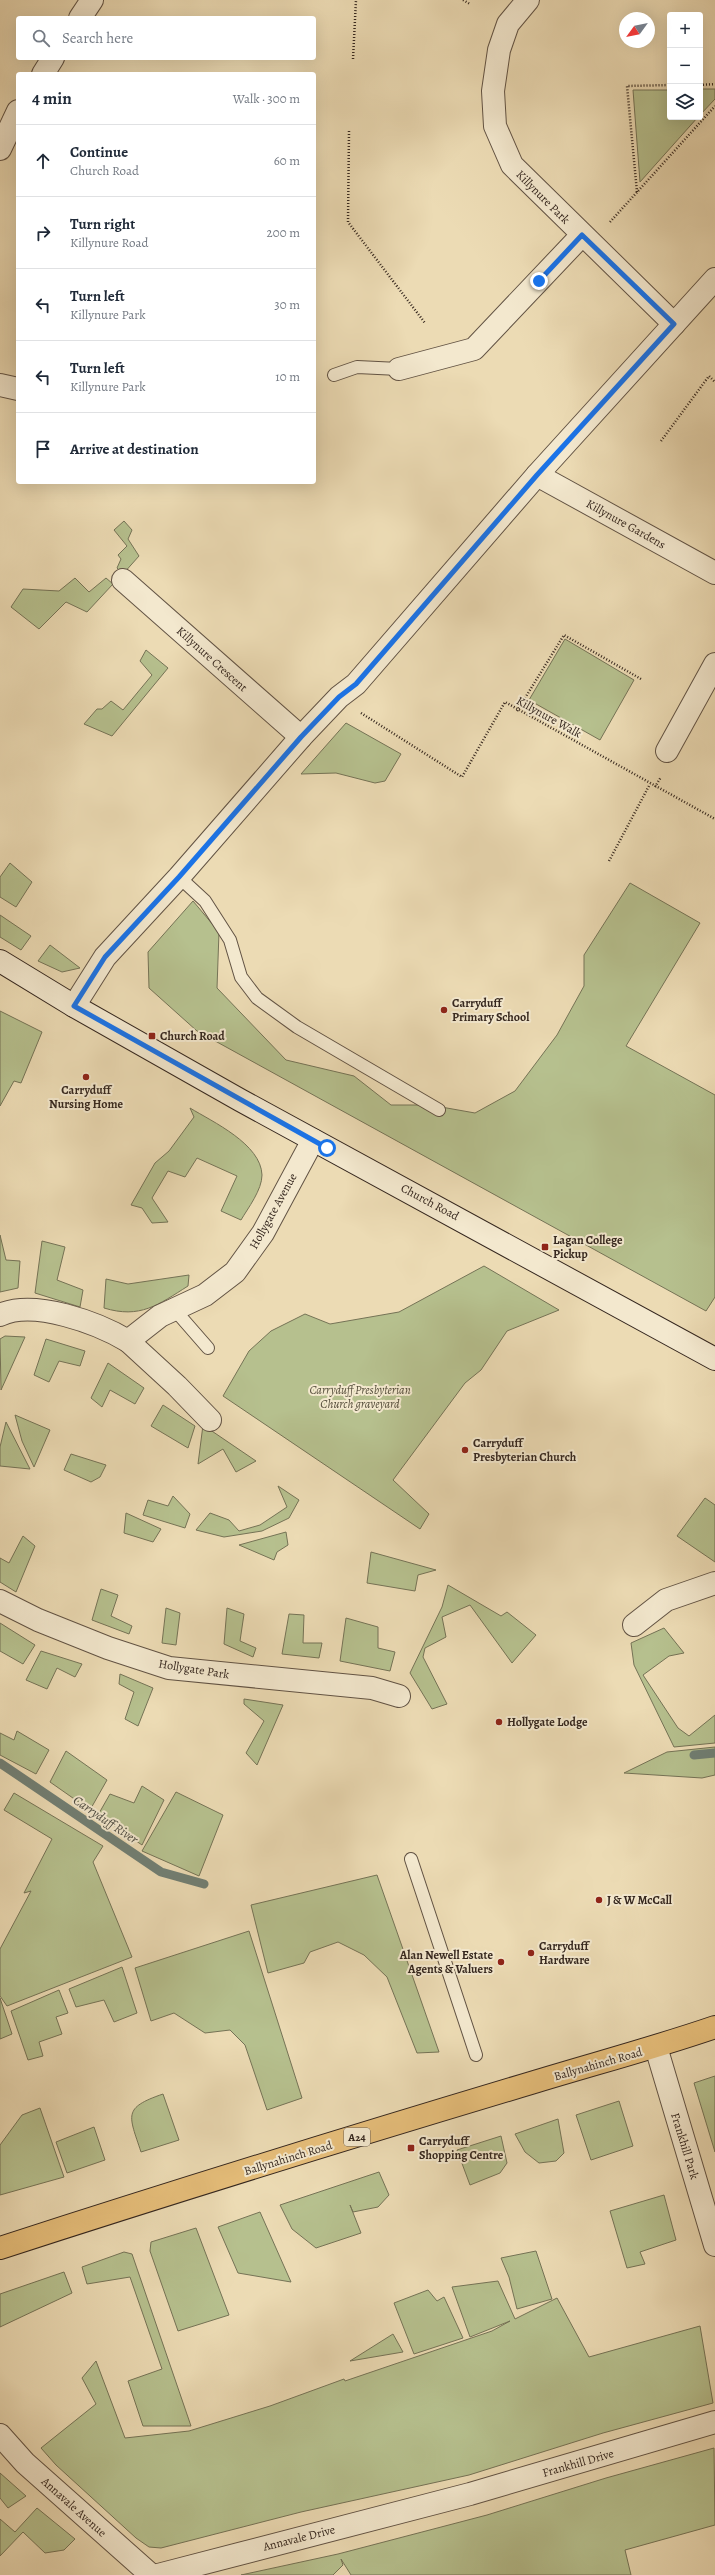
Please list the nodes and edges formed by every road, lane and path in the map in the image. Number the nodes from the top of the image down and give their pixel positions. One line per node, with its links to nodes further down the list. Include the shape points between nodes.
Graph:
1 (92, 0): 6 (street)
2 (356, 0): 7 (path)
3 (463, 0): 5 (path)
4 (528, 0): 19 (street, Killynure Park, via 508,24 499,50 493,92 495,126 512,165)
5 (470, 4)
6 (81, 16)
7 (352, 59)
8 (52, 60): 9 (street)
9 (44, 72)
10 (703, 84): 11 (path)
11 (715, 84)
12 (667, 85): 17 (path, via 627,86)
13 (715, 106): 17 (path)
14 (16, 116): 16 (street)
15 (349, 130): 21 (path, via 348,222)
16 (0, 149)
17 (637, 193): 18 (path)
18 (605, 227)
19 (582, 235): 22 (street, Killynure Park); 23 (street, via 474,349)
20 (715, 280): 22 (street)
21 (425, 323)
22 (674, 324): 29 (street)
23 (399, 369): 24 (lane, via 357,367)
24 (334, 375)
25 (715, 382): 28 (path, via 708,376)
26 (0, 385): 27 (street)
27 (16, 389)
28 (661, 441)
29 (537, 475): 30 (street, Killynure Gardens); 36 (street, via 356,684 339,697)
30 (715, 573)
31 (123, 580): 36 (street, Killynure Crescent)
32 (715, 664): 37 (street)
33 (641, 679): 35 (path, via 564,636)
34 (357, 710): 35 (path, Killynure Walk, via 462,777 505,702)
35 (517, 711): 38 (path, Killynure Walk)
36 (301, 737): 41 (street)
37 (667, 751)
38 (650, 784): 39 (path, Killynure Walk); 40 (path)
39 (715, 819)
40 (608, 861)
41 (179, 877): 43 (street, via 105,957); 44 (lane, via 204,902 230,940 241,977 257,998 297,1027)
42 (0, 961): 43 (street, Church Road)
43 (74, 1006): 45 (street, Church Road)
44 (439, 1110)
45 (313, 1140): 46 (street, Hollygate Avenue, via 278,1200 263,1233 239,1267 205,1295); 50 (street, Church Road, via 479,1228)
46 (174, 1309): 48 (street, Hollygate Avenue, via 160,1316); 49 (lane)
47 (0, 1315): 48 (street, via 30,1309 107,1329)
48 (128, 1341): 51 (street)
49 (208, 1348)
50 (715, 1359)
51 (210, 1420)
52 (715, 1584): 54 (street, via 666,1600)
53 (0, 1601): 55 (street, Hollygate Park, via 90,1641 169,1668 372,1688)
54 (634, 1625)
55 (399, 1696)
56 (410, 1859): 59 (lane)
57 (715, 2027): 58 (highway, Ballynahinch Road / A24)
58 (656, 2047): 60 (street, Frankhill Park); 61 (highway, Ballynahinch Road / A24, via 530,2083)
59 (476, 2055)
60 (715, 2245)
61 (0, 2248)
62 (715, 2422): 64 (street, Frankhill Drive)
63 (0, 2435): 65 (street, Annavale Avenue, via 25,2463)
64 (440, 2502): 66 (street, Annavale Drive)
65 (151, 2575)
66 (158, 2575)

